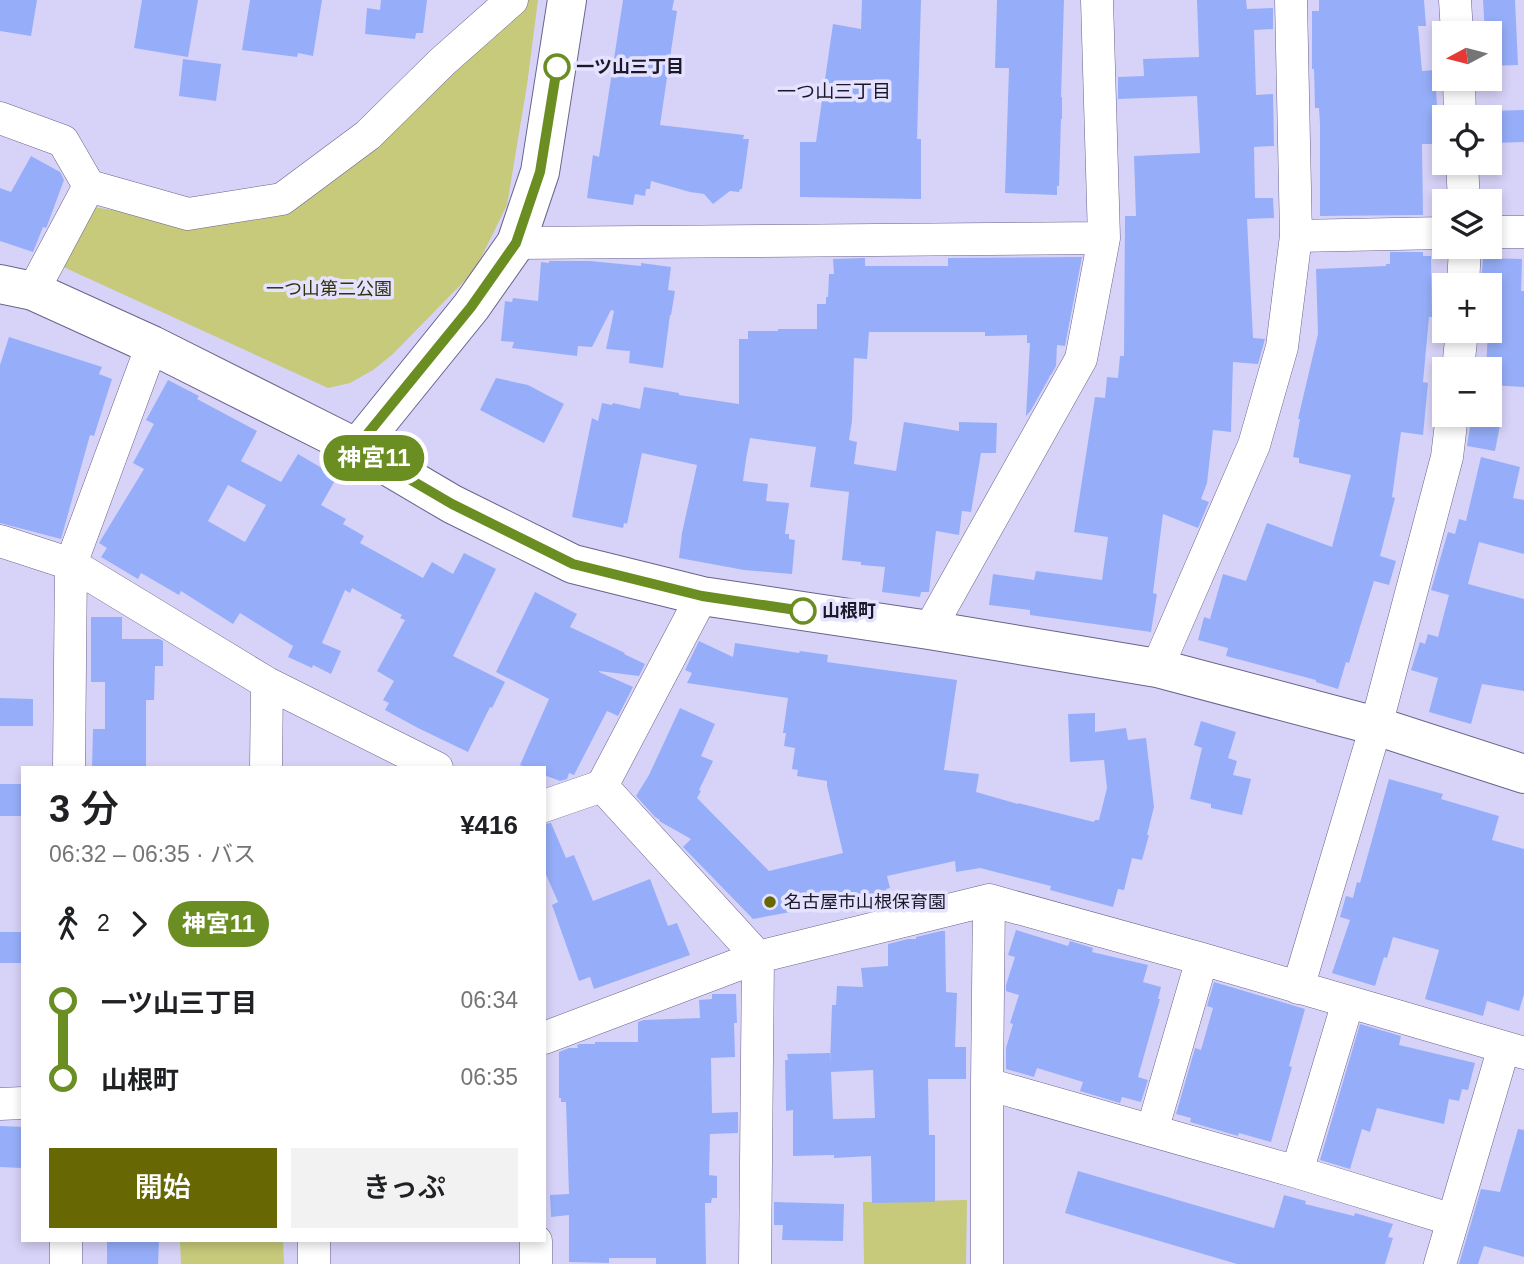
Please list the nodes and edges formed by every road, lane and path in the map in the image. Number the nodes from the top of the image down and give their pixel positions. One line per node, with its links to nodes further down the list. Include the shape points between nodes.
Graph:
1 (512, 0): 8 (street, via 368,135 282,199 188,214)
2 (567, 0): 14 (street, via 540,172)
3 (1097, 0): 13 (street)
4 (1291, 0): 12 (street)
5 (1455, 0): 6 (street)
6 (1456, 21)
7 (0, 118): 8 (street, via 63,141)
8 (89, 186): 15 (street)
9 (1502, 232): 10 (street)
10 (1524, 232)
11 (1432, 233): 12 (street)
12 (1296, 236): 23 (street, via 1282,347 1254,445)
13 (1104, 238): 14 (street); 22 (street, via 1081,359)
14 (516, 243): 18 (street, via 471,307)
15 (16, 287): 16 (street)
16 (152, 345): 18 (street); 20 (street)
17 (1451, 427): 25 (street, via 1447,457)
18 (356, 448): 21 (street, via 452,504 573,564)
19 (0, 541): 20 (street)
20 (71, 564): 24 (street); 26 (street)
21 (702, 596): 22 (street); 30 (street)
22 (929, 630): 23 (street)
23 (1157, 668): 25 (street)
24 (267, 682): 27 (street); 28 (street)
25 (1376, 726): 29 (street); 35 (street)
26 (69, 766)
27 (266, 766)
28 (433, 766)
29 (1524, 774)
30 (602, 786): 31 (street); 33 (street)
31 (546, 805)
32 (989, 901): 33 (street); 34 (street); 39 (street)
33 (758, 957): 37 (street); 51 (street)
34 (1202, 960): 35 (street); 42 (street)
35 (1298, 988): 36 (street)
36 (1348, 1002): 38 (street); 43 (street)
37 (546, 1037)
38 (1514, 1050): 44 (street)
39 (986, 1084): 42 (street); 52 (street)
40 (21, 1103): 41 (street)
41 (0, 1104)
42 (1152, 1131): 43 (street)
43 (1297, 1172): 44 (street)
44 (1453, 1220): 53 (street)
45 (66, 1242): 48 (street)
46 (314, 1242): 49 (street)
47 (536, 1242): 50 (street)
48 (66, 1264)
49 (314, 1264)
50 (536, 1264)
51 (755, 1264)
52 (986, 1264)
53 (1440, 1264)

